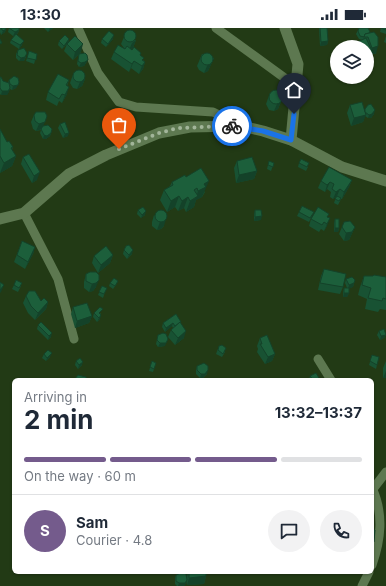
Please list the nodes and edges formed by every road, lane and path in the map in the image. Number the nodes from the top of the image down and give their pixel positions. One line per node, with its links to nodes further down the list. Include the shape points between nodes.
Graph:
1 (78, 28): 5 (street, via 98,73 119,102 136,108 213,112)
2 (216, 28): 4 (street)
3 (285, 28): 4 (street, via 298,64)
4 (297, 86): 6 (street)
5 (242, 126): 6 (street); 8 (street, via 178,128 146,138 69,174)
6 (291, 140): 7 (street, via 342,167)
7 (385, 179)
8 (24, 213): 9 (street); 10 (street, via 58,279)
9 (0, 219)
10 (74, 339)
11 (318, 359): 12 (street)
12 (330, 378)
13 (386, 472): 14 (street)
14 (374, 487)
15 (374, 494): 16 (street, via 379,507 381,526)
16 (374, 559)
17 (368, 574): 18 (street)
18 (362, 586)

